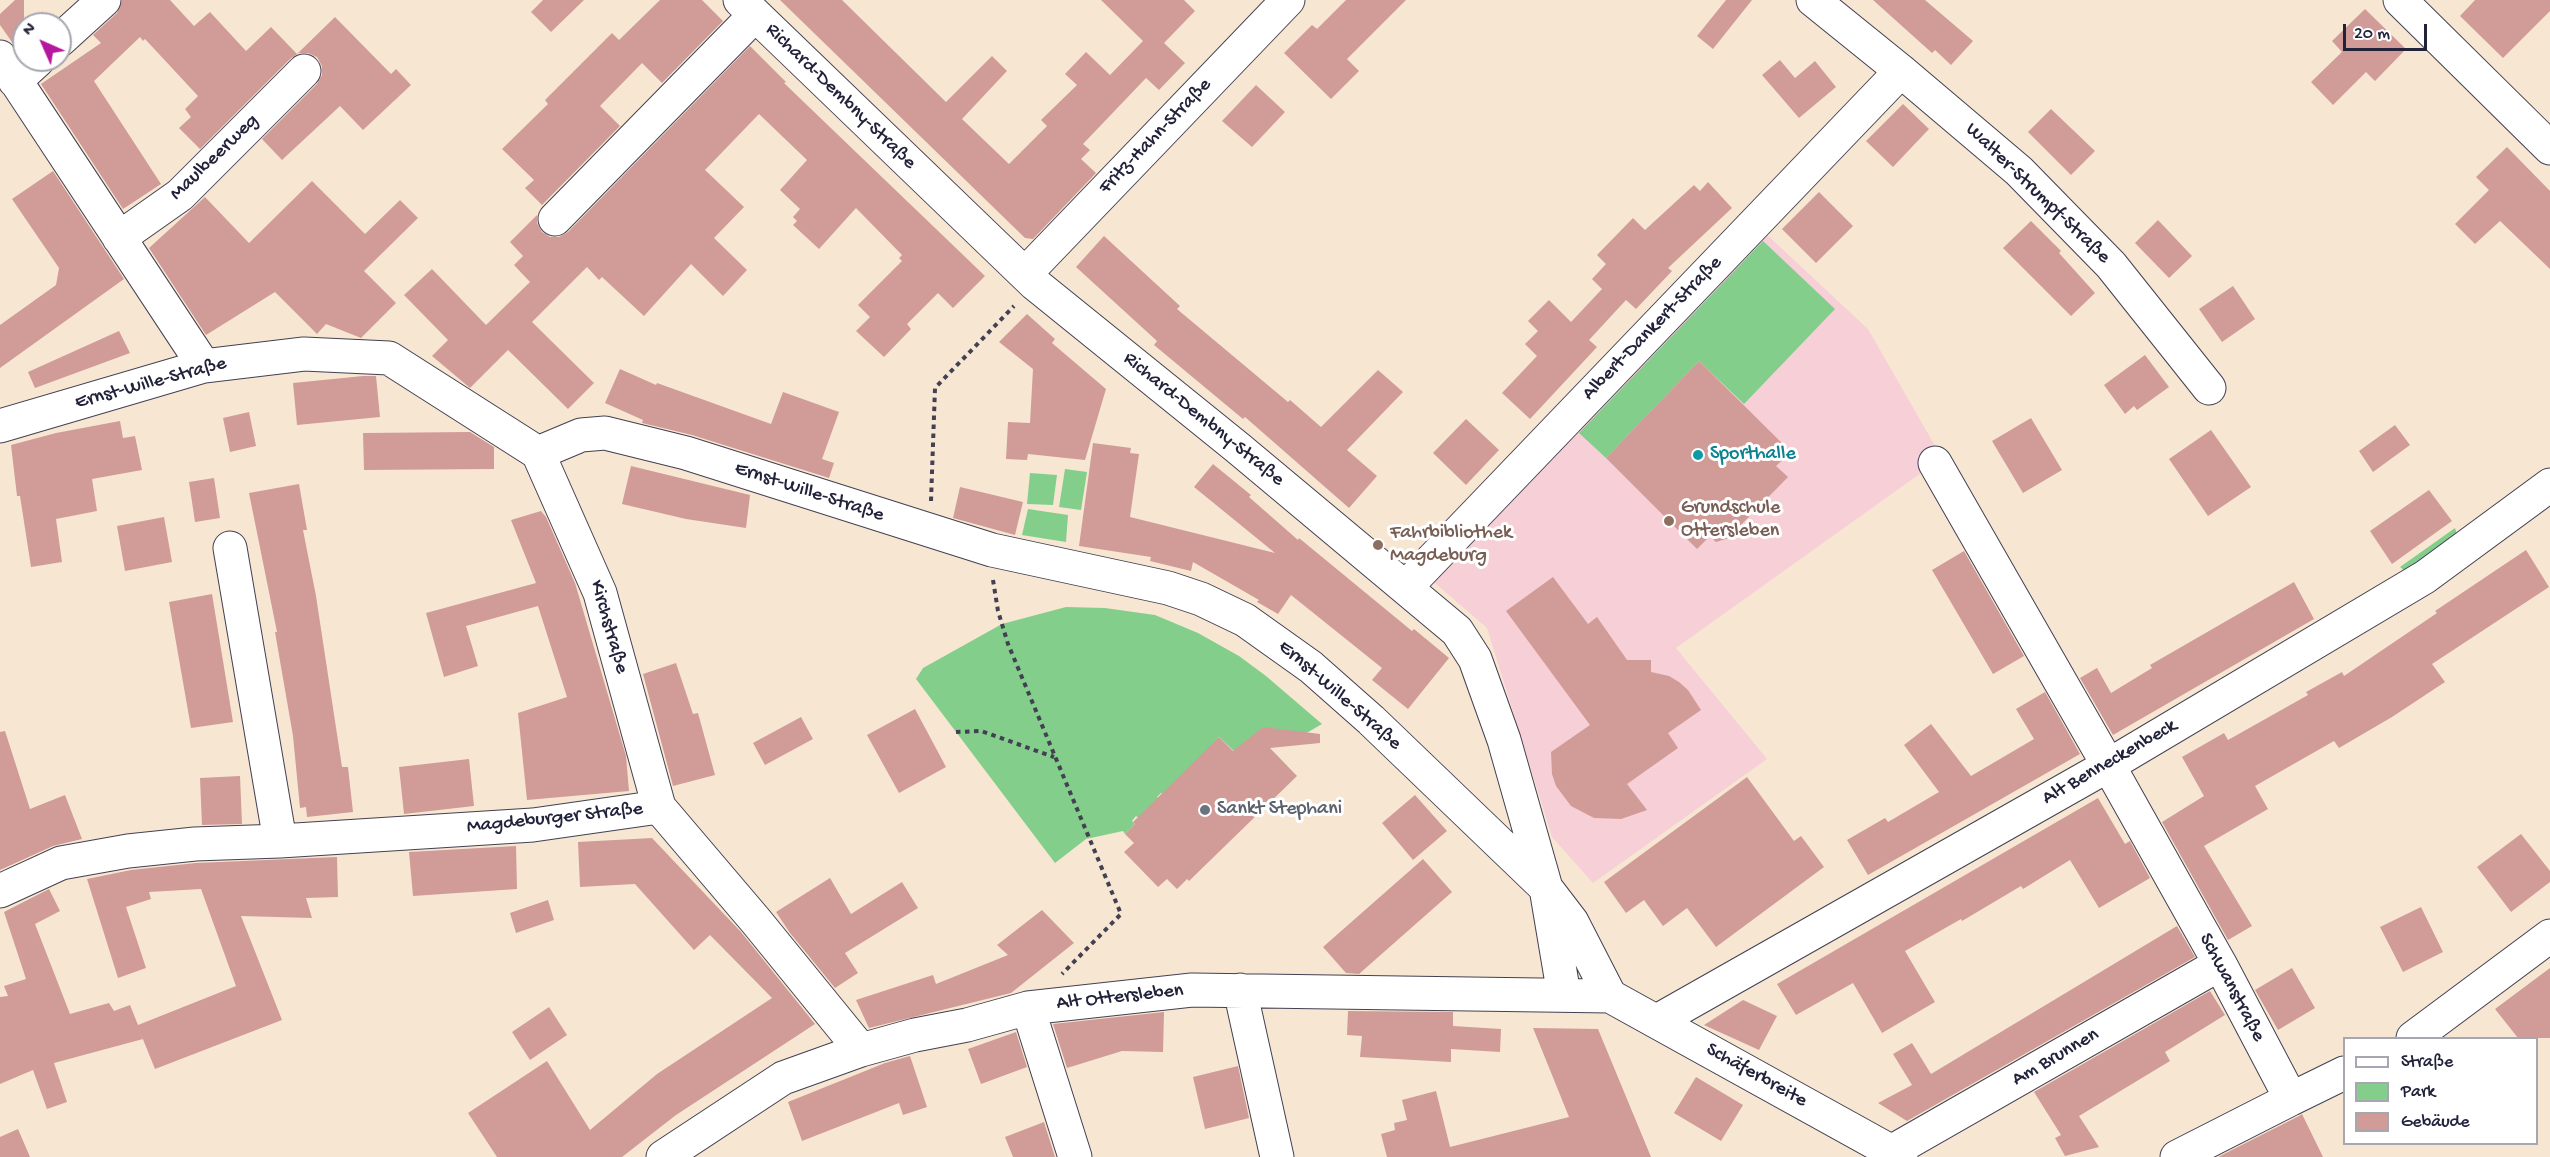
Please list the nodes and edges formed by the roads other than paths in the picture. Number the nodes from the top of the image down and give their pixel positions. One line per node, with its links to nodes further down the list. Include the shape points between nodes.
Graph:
1 (104, 0): 6 (street)
2 (1288, 0): 13 (street, Fritz-Hahn-Straße)
3 (1813, 0): 8 (street, Walter-Strumpf-Straße)
4 (2400, 0): 10 (street)
5 (748, 8): 11 (street, Richard-Dembny-Straße); 13 (street, Richard-Dembny-Straße)
6 (72, 29)
7 (304, 71): 12 (street, Maulbeerweg, via 180,195)
8 (1901, 71): 15 (street, Walter-Strumpf-Straße, via 2019,171 2111,265); 21 (street, Albert-Dankert-Straße)
9 (22, 72): 12 (street)
10 (2550, 148)
11 (555, 219)
12 (119, 238): 14 (street)
13 (1030, 279): 21 (street, Richard-Dembny-Straße)
14 (204, 366): 16 (street, Ernst-Wille-Straße); 17 (street, Ernst-Wille-Straße, via 304,354 389,358)
15 (2209, 388)
16 (0, 426)
17 (538, 453): 23 (street, Kirchstraße, via 600,593); 25 (street, Ernst-Wille-Straße, via 581,435 605,433 686,453 992,550 1168,588 1206,601 1245,620 1342,693)
18 (1935, 463): 22 (street, Schwanstraße)
19 (2550, 485): 22 (street, Alt Benneckenbeck, via 2425,577)
20 (230, 548): 24 (street)
21 (1406, 587): 25 (street, Richard-Dembny-Straße, via 1450,625 1475,659 1504,740)
22 (2109, 765): 28 (street, Schwanstraße); 33 (street, Alt Benneckenbeck)
23 (659, 807): 24 (street, Magdeburger Straße, via 533,825); 35 (street, Magdeburger Straße)
24 (280, 841): 26 (street, Magdeburger Straße, via 128,851 61,863)
25 (1546, 888): 30 (street, Richard-Dembny-Straße); 31 (street, Richard-Dembny-Straße, via 1572,922)
26 (0, 891)
27 (2550, 936): 34 (street)
28 (2220, 964): 37 (street, Schwanstraße); 38 (street, Am Brunnen)
29 (1240, 990): 30 (street, Alt Ottersleben); 32 (street, Alt Ottersleben, via 1192,990); 41 (street)
30 (1564, 995): 31 (street, Alt Ottersleben)
31 (1610, 996): 33 (street, Schäferbreite)
32 (1028, 1008): 35 (street, Alt Ottersleben); 40 (street)
33 (1657, 1021): 38 (street, Schäferbreite)
34 (2414, 1037)
35 (861, 1050): 39 (street, Alt Ottersleben, via 783,1078)
36 (2343, 1073): 37 (street)
37 (2291, 1099): 42 (street)
38 (1896, 1155)
39 (663, 1157)
40 (1075, 1157)
41 (1277, 1157)
42 (2177, 1157)

